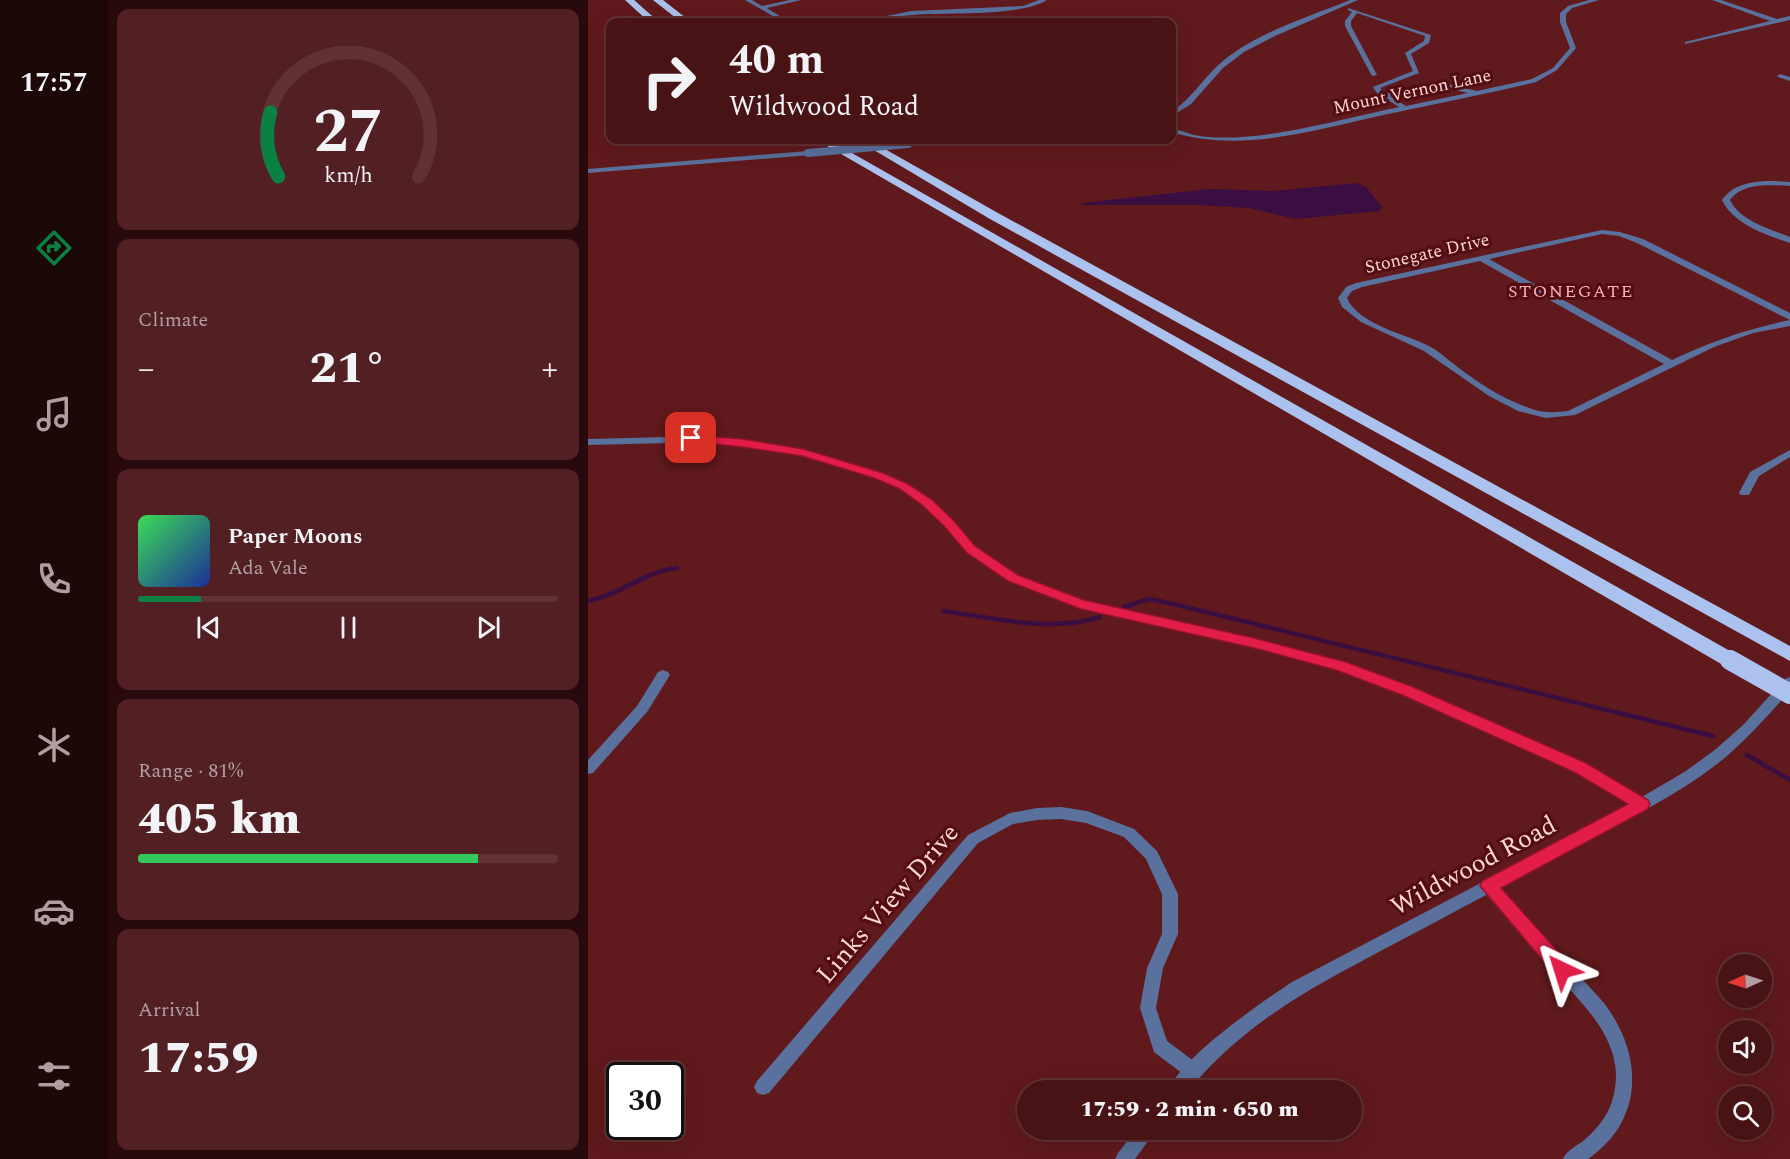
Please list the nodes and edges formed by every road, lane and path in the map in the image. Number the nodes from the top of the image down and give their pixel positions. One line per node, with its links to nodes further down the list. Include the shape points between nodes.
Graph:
1 (629, 0): 12 (highway)
2 (657, 0): 13 (highway)
3 (748, 0): 10 (street)
4 (798, 0): 10 (street)
5 (1044, 0): 15 (street, via 1024,8 911,13)
6 (1355, 0): 9 (street)
7 (1596, 0): 23 (street, Mount Vernon Lane, via 1563,13 1573,48 1555,69 1534,81)
8 (1715, 0): 17 (street)
9 (1341, 6): 11 (street); 26 (street, via 1235,54 1216,69 1194,99)
10 (761, 8): 14 (street)
11 (1356, 11): 20 (street, via 1348,26); 24 (street, via 1429,37 1408,54 1417,72 1376,86)
12 (649, 18)
13 (681, 18)
14 (779, 18)
15 (883, 18)
16 (1790, 18): 17 (street)
17 (1777, 21): 18 (street); 19 (street)
18 (1790, 26)
19 (1687, 43)
20 (1374, 75)
21 (1780, 76): 22 (street)
22 (1790, 78)
23 (1477, 93): 24 (street, via 1439,84); 25 (street, Mount Vernon Lane)
24 (1383, 95): 25 (street)
25 (1405, 108): 27 (street, Mount Vernon Lane, via 1263,135 1202,138)
26 (1176, 111)
27 (1176, 132)
28 (829, 144): 44 (highway, bridge)
29 (869, 144): 41 (highway)
30 (908, 144): 31 (street, bridge)
31 (588, 171)
32 (1790, 184): 33 (street, via 1758,184 1736,191 1726,200 1736,214)
33 (1790, 240)
34 (1480, 258): 35 (street, Stonegate Drive, via 1592,233 1620,234); 37 (street); 37 (street, Stonegate Drive, via 1355,286 1345,293 1343,303 1392,335 1429,349 1459,373 1520,408 1542,414 1571,412)
35 (1790, 317)
36 (1790, 323): 37 (street, Stonegate Drive, via 1730,337)
37 (1671, 364)
38 (588, 442): 46 (street, via 708,439 803,453 853,466 919,497 949,523 970,549 1013,578 1081,604 1341,666 1580,768)
39 (1790, 453): 40 (street, via 1754,474)
40 (1745, 494)
41 (1790, 654)
42 (663, 675): 45 (street, via 642,709)
43 (1790, 682): 46 (street, Wildwood Road, via 1722,753)
44 (1790, 694)
45 (588, 770)
46 (1642, 804): 47 (street, Wildwood Road)
47 (1488, 886): 48 (street, Wildwood Road, via 1298,987 1235,1030); 53 (street, via 1607,1021 1622,1053 1624,1092 1618,1113 1604,1136)
48 (1193, 1071): 49 (street, Wildwood Road); 50 (street, Links View Drive, via 1160,1046 1148,1008 1155,968 1170,934 1170,894 1152,855 1129,833 1087,817 1049,814 1010,819 972,839)
49 (1186, 1080)
50 (763, 1087)
51 (1139, 1140): 52 (street)
52 (1124, 1159)
53 (1572, 1159)

